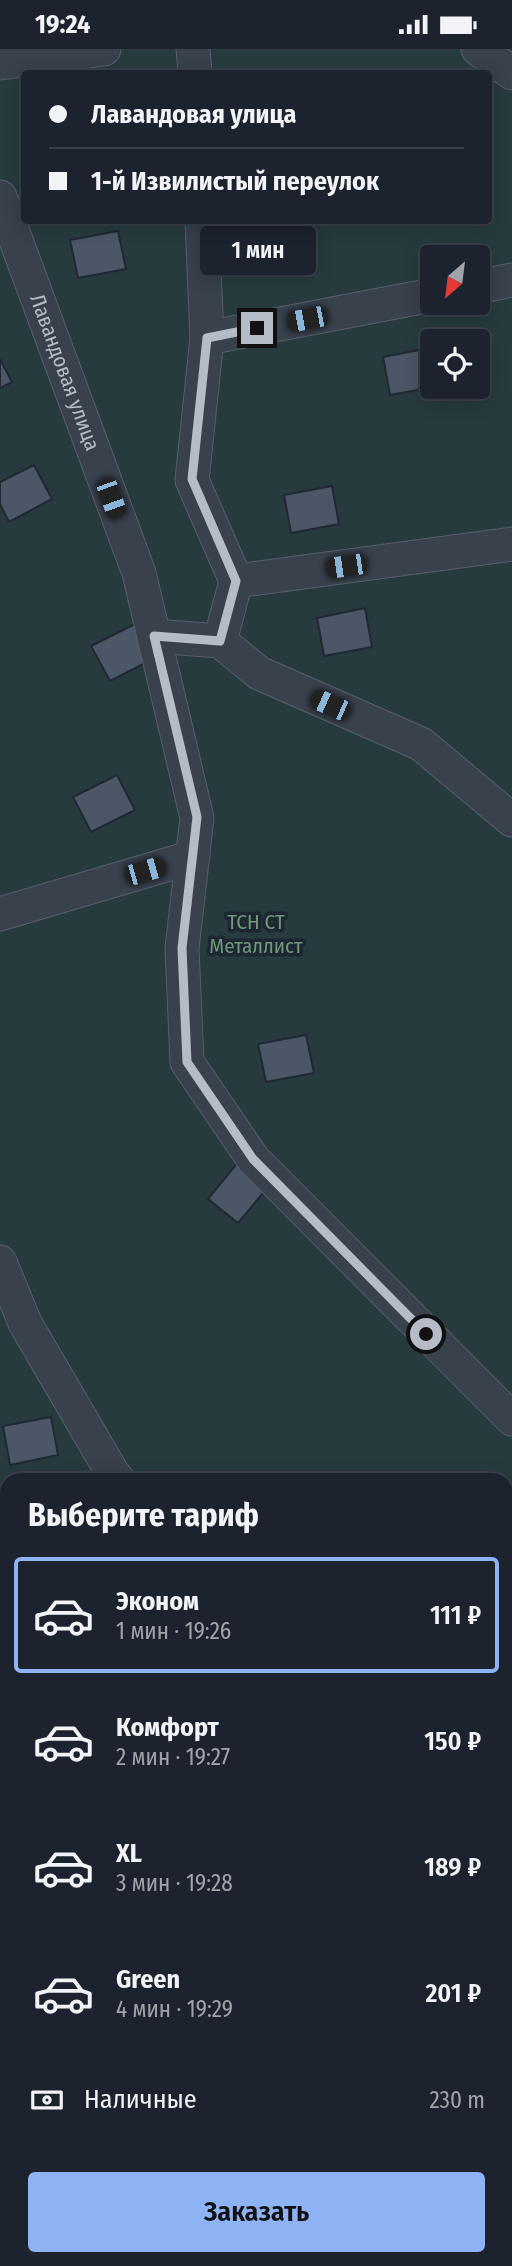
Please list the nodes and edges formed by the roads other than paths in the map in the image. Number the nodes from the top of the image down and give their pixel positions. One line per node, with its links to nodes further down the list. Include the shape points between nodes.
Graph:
1 (104, 49): 4 (street)
2 (193, 49): 5 (street)
3 (478, 49): 6 (street)
4 (0, 63)
5 (195, 70)
6 (512, 73)
7 (0, 197): 15 (street, Лавандовая улица, via 139,573)
8 (202, 224): 12 (street)
9 (512, 280): 10 (street)
10 (490, 284)
11 (420, 297): 12 (street)
12 (207, 338): 14 (street, via 192,479)
13 (512, 544): 14 (street)
14 (236, 581): 16 (street)
15 (154, 636): 16 (street); 18 (street, Лавандовая улица, via 197,817)
16 (220, 641): 17 (street, via 259,673 421,744)
17 (512, 820)
18 (193, 857): 19 (street); 21 (street, Лавандовая улица, via 182,948 187,1062 253,1159)
19 (0, 914)
20 (0, 1262): 22 (street, via 25,1323)
21 (509, 1413)
22 (112, 1473)

